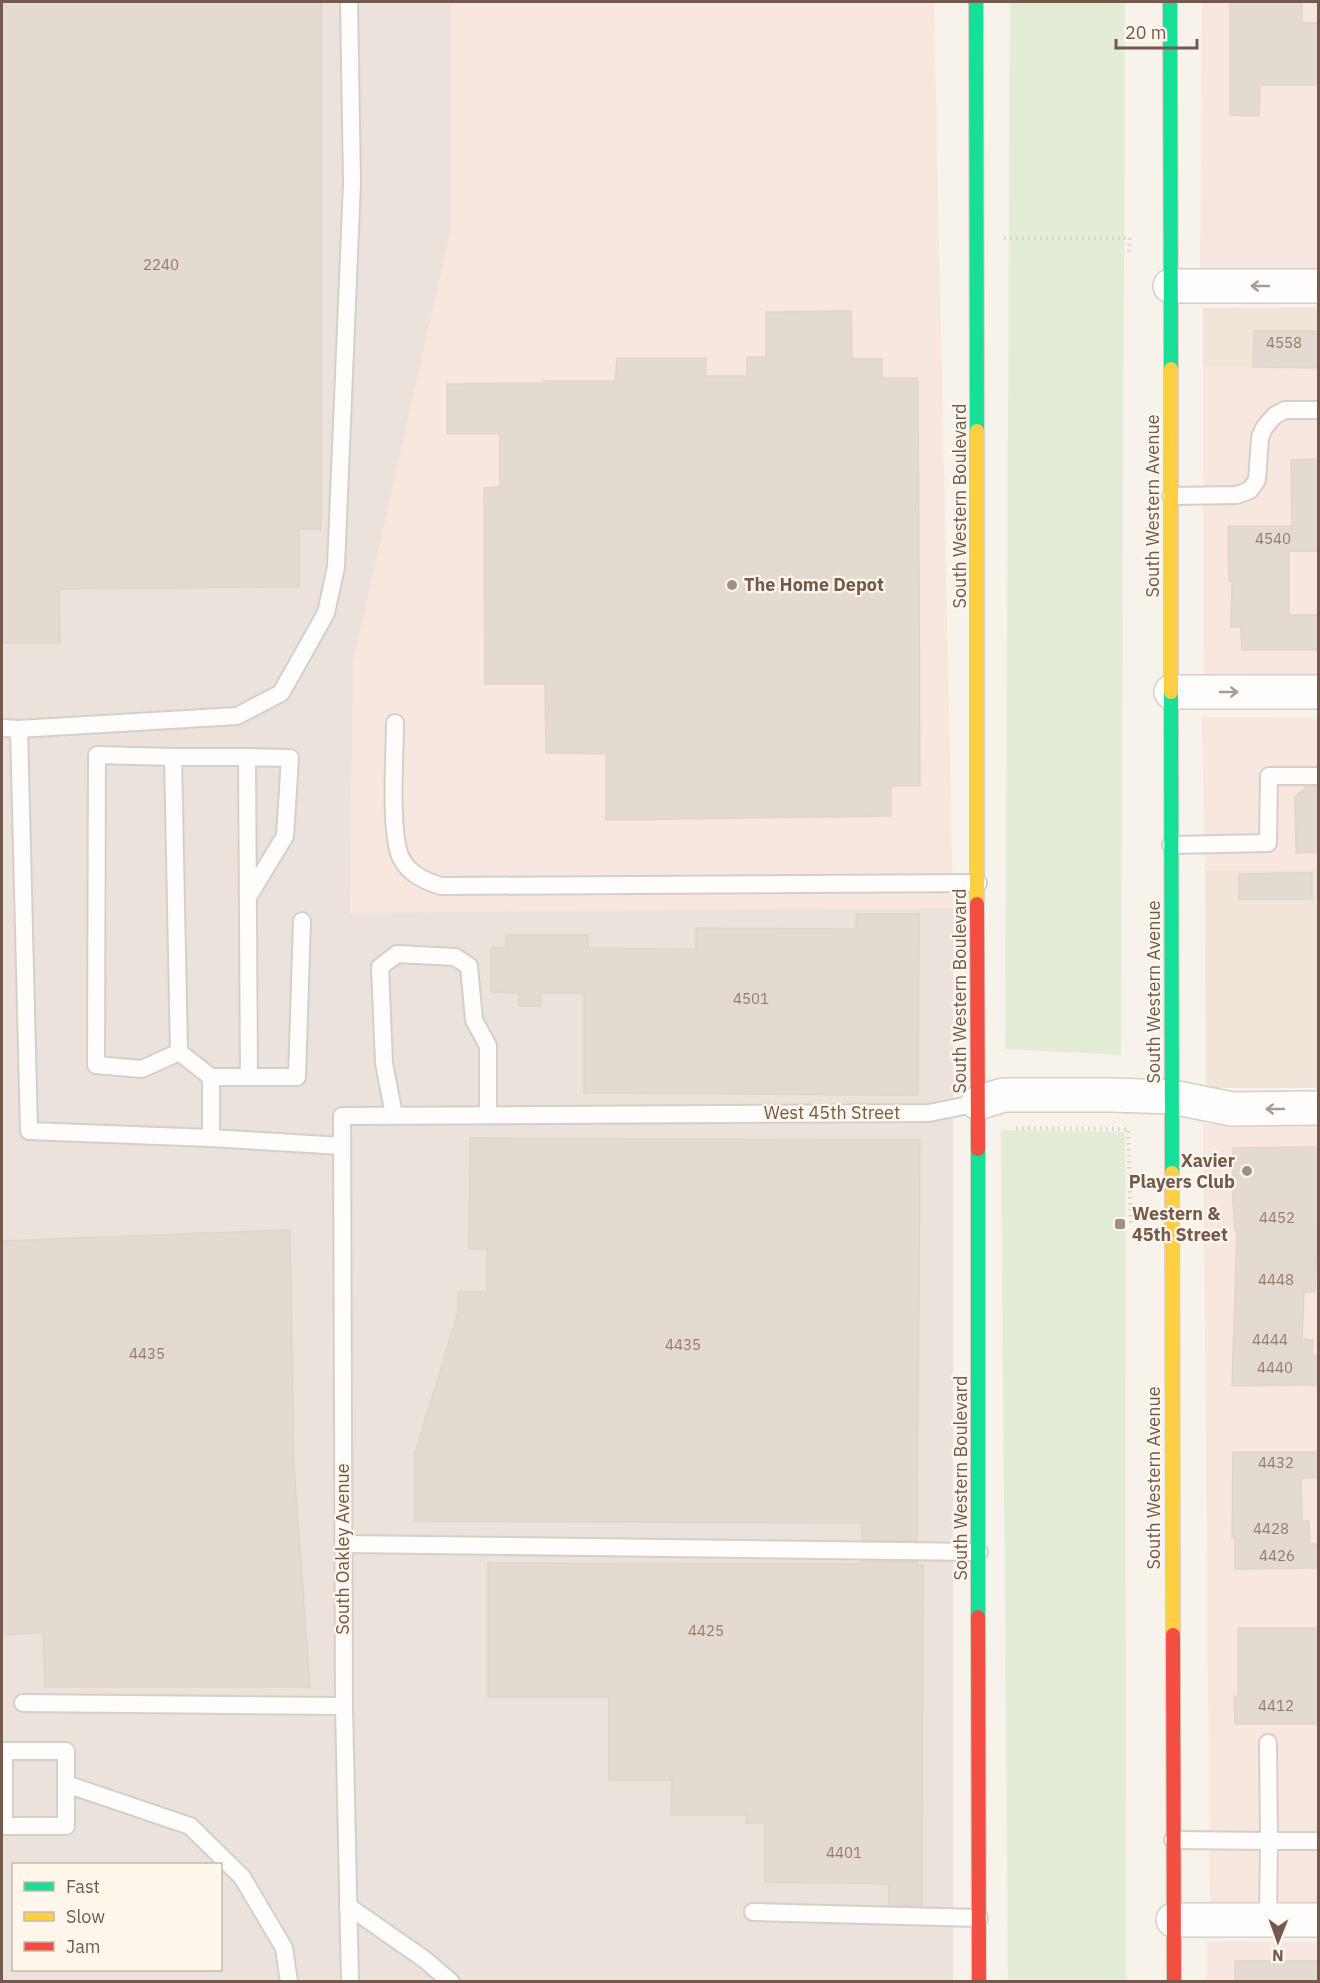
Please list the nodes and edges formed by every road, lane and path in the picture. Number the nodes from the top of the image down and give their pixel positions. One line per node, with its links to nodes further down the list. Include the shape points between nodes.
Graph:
1 (349, 2): 14 (lane, via 352,183 336,567 326,613 281,693 237,717)
2 (976, 2): 19 (main road, South Western Boulevard)
3 (1170, 2): 6 (main road, South Western Avenue)
4 (1003, 238): 5 (path, via 1130,238)
5 (1133, 252)
6 (1170, 286): 7 (street, one-way to 6); 9 (main road, South Western Avenue)
7 (1318, 286)
8 (1318, 410): 9 (lane, via 1285,410 1274,416 1260,438 1257,480 1250,490 1237,495)
9 (1171, 496): 10 (main road, South Western Avenue)
10 (1171, 692): 11 (street, one-way to 11); 18 (main road, South Western Avenue)
11 (1318, 692)
12 (395, 723): 19 (lane, via 397,847 411,871 441,886)
13 (2, 728): 14 (lane)
14 (19, 729): 32 (lane, via 29,1131)
15 (172, 757): 16 (lane); 22 (lane); 22 (lane, via 97,754 96,1065 142,1069)
16 (247, 757): 20 (lane); 20 (lane, via 290,758 285,836)
17 (1318, 776): 18 (lane, via 1269,776 1268,843)
18 (1171, 845): 25 (main road, South Western Avenue)
19 (978, 883): 26 (main road, South Western Boulevard)
20 (248, 897): 24 (lane)
21 (302, 921): 24 (lane, via 297,1077)
22 (179, 1052): 23 (lane)
23 (212, 1077): 24 (lane); 32 (lane)
24 (249, 1077)
25 (1172, 1097): 26 (street, West 45th Street, via 1003,1095); 27 (street, West 45th Street, one-way to 25, via 1232,1109); 41 (main road, South Western Avenue)
26 (978, 1103): 29 (lane, West 45th Street, via 929,1113); 36 (main road, South Western Boulevard)
27 (1318, 1108)
28 (394, 1115): 29 (lane, West 45th Street); 29 (lane, via 384,1063 380,967 397,954 455,957 469,966 474,1020 488,1046); 30 (lane, West 45th Street)
29 (488, 1115)
30 (342, 1116): 33 (lane, South Oakley Avenue)
31 (1016, 1128): 34 (path, via 1128,1129)
32 (211, 1138): 33 (lane)
33 (342, 1146): 35 (lane, South Oakley Avenue)
34 (1131, 1226)
35 (343, 1544): 36 (lane); 38 (lane, South Oakley Avenue)
36 (979, 1552): 46 (main road, South Western Boulevard)
37 (23, 1703): 38 (lane)
38 (344, 1706): 44 (lane, South Oakley Avenue)
39 (1268, 1743): 42 (lane)
40 (66, 1784): 40 (lane, via 66,1826 4,1826 4,1751 66,1751); 50 (lane, via 190,1826 242,1877 284,1948)
41 (1173, 1840): 42 (lane); 48 (main road, South Western Avenue)
42 (1269, 1841): 43 (lane); 47 (lane)
43 (1318, 1841)
44 (348, 1906): 51 (lane, South Oakley Avenue); 52 (lane)
45 (753, 1912): 46 (lane)
46 (979, 1918): 53 (main road, South Western Boulevard)
47 (1268, 1919): 48 (street); 49 (street)
48 (1173, 1920): 54 (main road, South Western Avenue)
49 (1318, 1920)
50 (289, 1982)
51 (350, 1982)
52 (451, 1982)
53 (979, 1982)
54 (1174, 1982)

